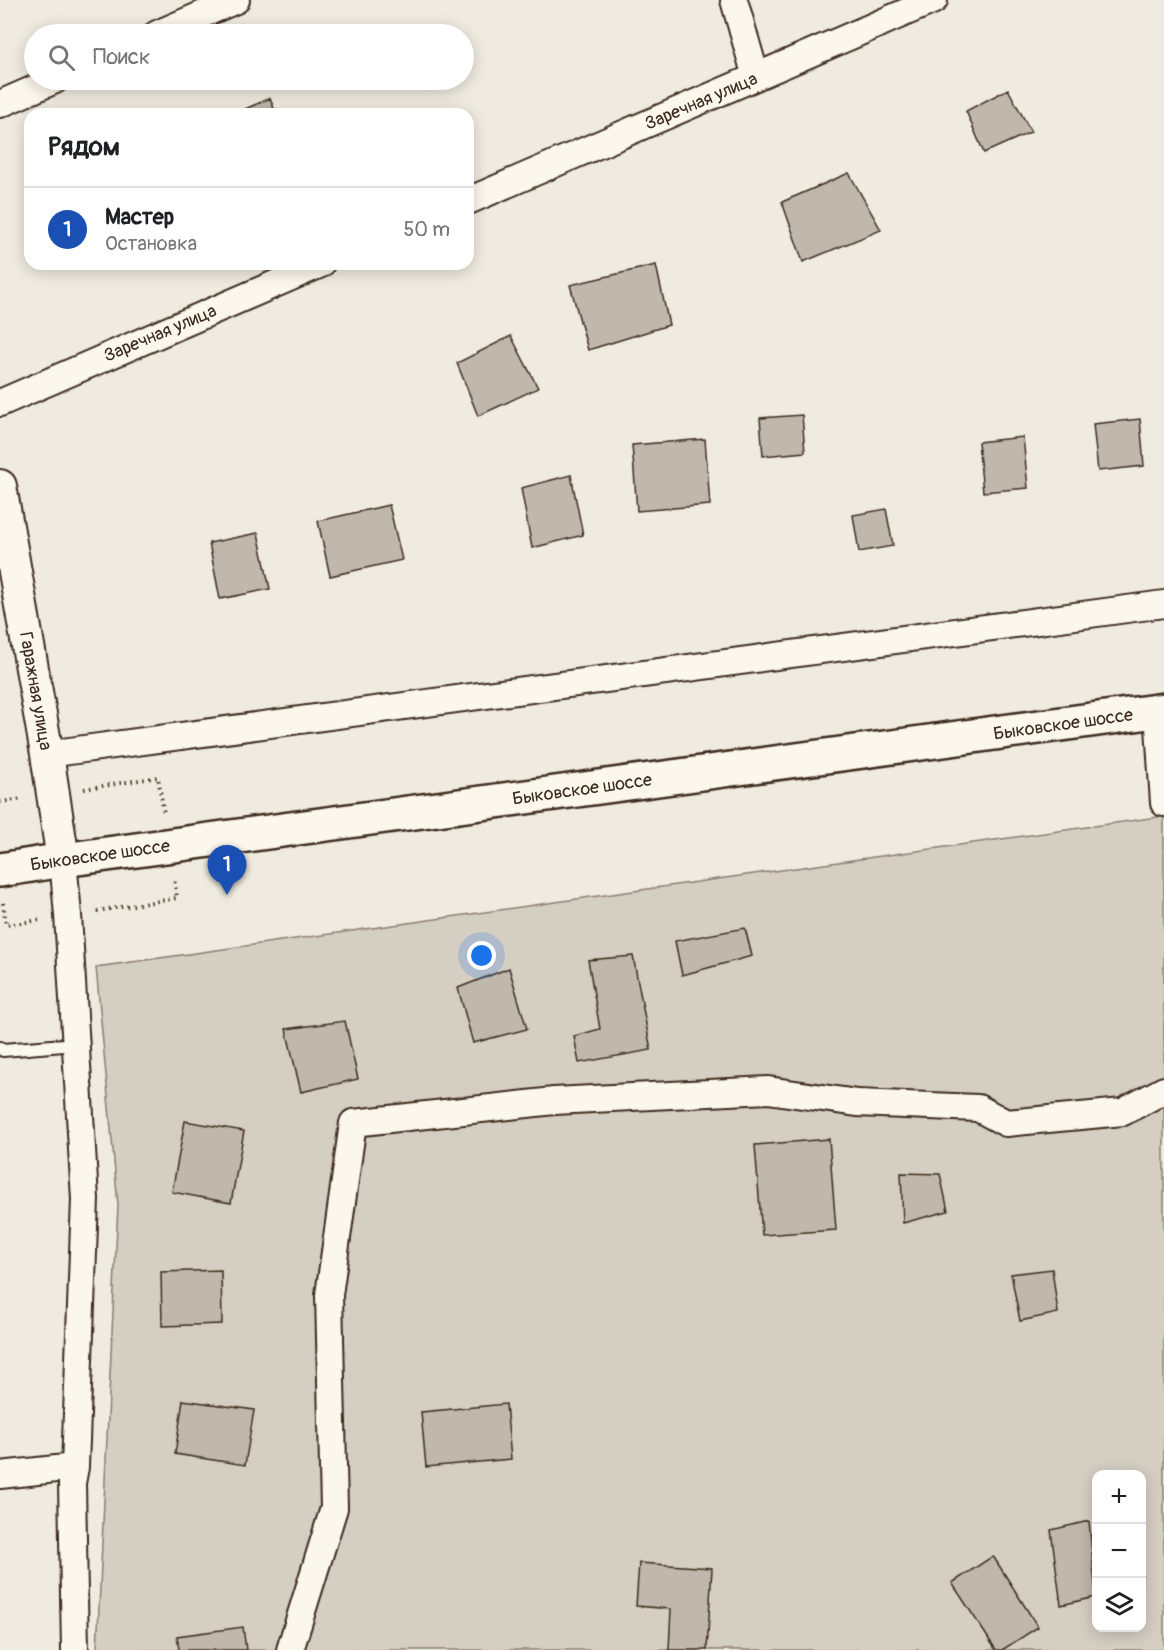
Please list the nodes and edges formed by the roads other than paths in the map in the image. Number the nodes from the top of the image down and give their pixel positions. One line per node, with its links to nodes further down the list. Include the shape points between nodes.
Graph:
1 (236, 0): 4 (street)
2 (734, 0): 5 (street)
3 (934, 0): 5 (street, Заречная улица)
4 (180, 24)
5 (756, 77): 8 (street, Заречная улица)
6 (32, 90): 7 (street)
7 (0, 104)
8 (474, 198)
9 (307, 270): 10 (street, Заречная улица)
10 (0, 403)
11 (0, 486): 14 (street, Гаражная улица)
12 (1164, 604): 14 (street)
13 (1161, 711): 15 (street); 16 (main road, Быковское шоссе)
14 (47, 754): 16 (street, Гаражная улица)
15 (1164, 803)
16 (63, 860): 17 (main road, Быковское шоссе); 18 (street)
17 (0, 870)
18 (76, 1044): 19 (lane); 21 (street, via 85,1199)
19 (0, 1048)
20 (1164, 1090): 24 (street, via 1124,1112 1006,1123 978,1108 857,1103 768,1090 554,1101 352,1123 329,1295 334,1508)
21 (75, 1467): 22 (street); 23 (street)
22 (0, 1475)
23 (75, 1650)
24 (290, 1650)

